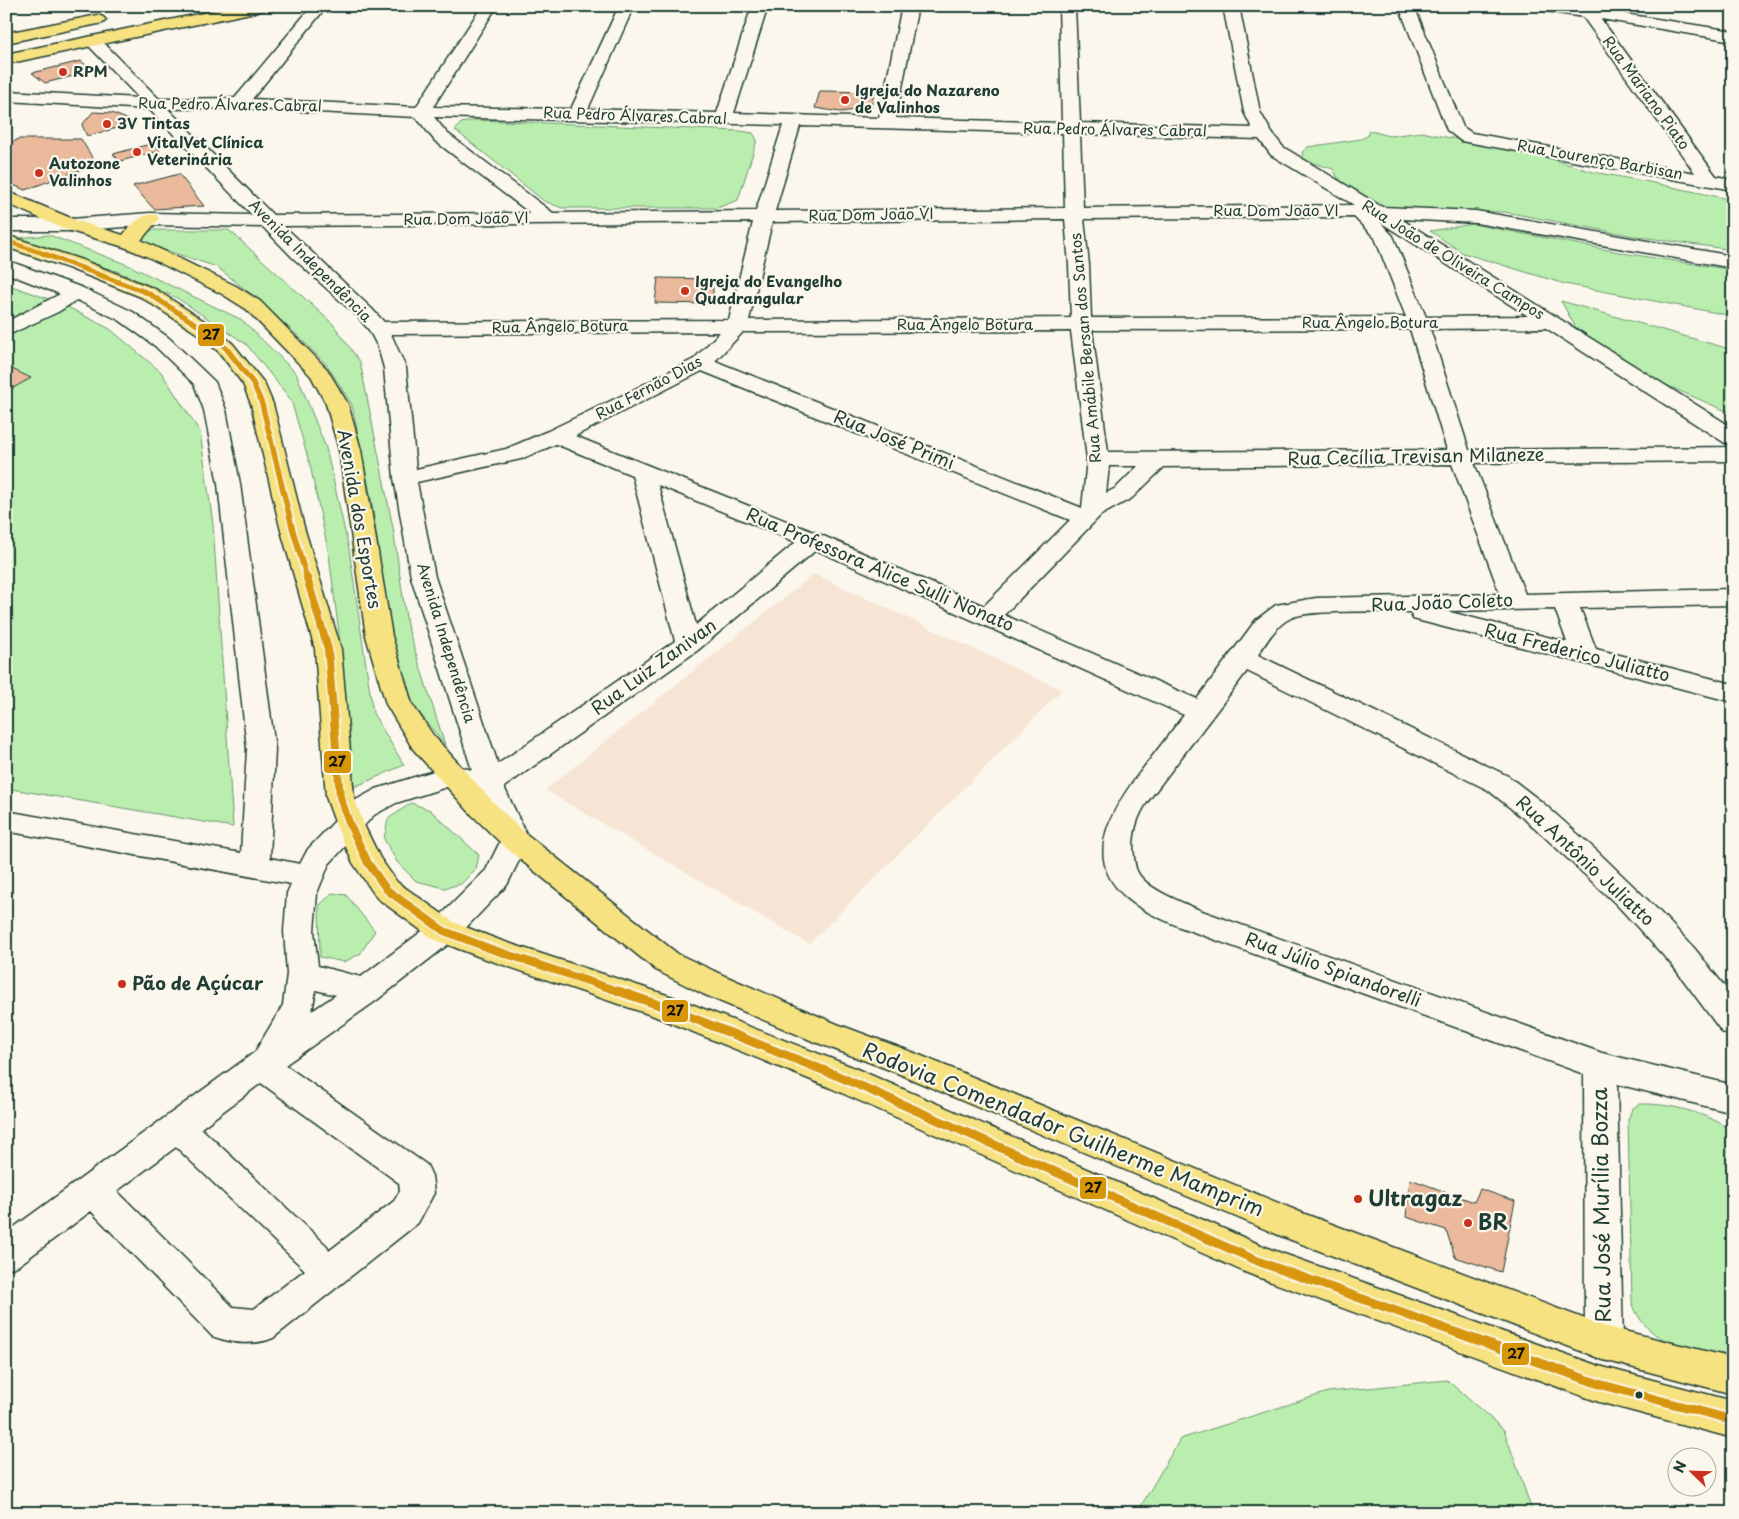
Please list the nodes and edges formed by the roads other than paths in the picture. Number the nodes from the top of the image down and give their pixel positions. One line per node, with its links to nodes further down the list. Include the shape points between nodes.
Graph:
1 (260, 6): 17 (main road)
2 (320, 6): 22 (street)
3 (490, 6): 24 (street)
4 (627, 6): 25 (street)
5 (760, 6): 26 (street)
6 (910, 6): 28 (street)
7 (1068, 6): 29 (street, Rua Amábile Bersan dos Santos)
8 (1232, 6): 30 (street, Rua João de Oliveira Campos, via 1252,112)
9 (1406, 6): 31 (street, Rua Lourenço Barbisan, via 1456,130 1467,136)
10 (1545, 6): 11 (street)
11 (1586, 10): 15 (street); 31 (street, Rua Mariano Piato)
12 (66, 12): 14 (main road, Avenida Independência)
13 (114, 17): 14 (main road)
14 (78, 24): 16 (main road); 17 (main road, Avenida Independência)
15 (1733, 36)
16 (6, 38)
17 (93, 41): 18 (main road); 19 (street, Avenida Independência)
18 (6, 59)
19 (134, 82): 21 (street, via 102,94); 23 (street, Avenida Independência)
20 (6, 96): 21 (street, Rua Pedro Álvares Cabral)
21 (73, 98): 23 (street, Rua Pedro Álvares Cabral)
22 (240, 103): 23 (street, Rua Pedro Álvares Cabral); 24 (street, Rua Pedro Álvares Cabral)
23 (156, 104): 39 (street, Avenida Independência)
24 (421, 112): 25 (street, Rua Pedro Álvares Cabral); 37 (street, via 441,137)
25 (577, 114): 26 (street, Rua Pedro Álvares Cabral)
26 (724, 118): 27 (street, Rua Pedro Álvares Cabral)
27 (793, 121): 28 (street, Rua Pedro Álvares Cabral); 36 (street, Rua Fernão Dias)
28 (886, 124): 29 (street, Rua Pedro Álvares Cabral)
29 (1071, 129): 30 (street, Rua Pedro Álvares Cabral); 35 (street, Rua Amábile Bersan dos Santos)
30 (1264, 134): 34 (street, Rua João de Oliveira Campos, via 1277,152)
31 (1709, 180): 32 (street, Rua Lourenço Barbisan)
32 (1733, 185)
33 (10, 203): 41 (main road, Avenida dos Esportes)
34 (1368, 211): 35 (street, Rua Dom João VI); 44 (street, Rua Dom João VI, via 1476,217); 47 (street, Rua João de Oliveira Campos); 48 (street, via 1384,236)
35 (1074, 213): 36 (street, Rua Dom João VI); 50 (street, Rua Amábile Bersan dos Santos)
36 (764, 216): 37 (street, Rua Dom João VI); 49 (street, Rua Fernão Dias)
37 (548, 218): 39 (street, Rua Dom João VI)
38 (150, 219): 39 (street, Rua Dom João VI); 41 (street, Rua Dom João VI); 43 (main road, via 132,236)
39 (268, 221): 51 (street, Avenida Independência)
40 (6, 225): 41 (street, Rua Dom João VI)
41 (71, 225): 43 (main road, Avenida dos Esportes)
42 (6, 240): 77 (main road, via 156,298 226,348 253,383 262,404 292,527 328,649 340,797)
43 (131, 243): 74 (main road, Avenida dos Esportes, via 200,274 253,305 320,373 337,404 350,450 379,636 399,704 423,742)
44 (1733, 262)
45 (6, 266): 46 (street)
46 (76, 292): 52 (street); 79 (street, via 126,316 162,342 204,382 215,410 229,484 261,749)
47 (1551, 322): 48 (street, Rua Ângelo Botura); 55 (street, Rua João de Oliveira Campos)
48 (1418, 323): 50 (street, Rua Ângelo Botura); 57 (street)
49 (738, 325): 50 (street, Rua Ângelo Botura); 51 (street, Rua Ângelo Botura); 53 (street, Rua Fernão Dias)
50 (1081, 325): 58 (street, Rua Amábile Bersan dos Santos)
51 (378, 328): 61 (street, Avenida Independência, via 395,368)
52 (6, 330)
53 (701, 363): 54 (street, Rua Fernão Dias); 62 (street, Rua José Primi)
54 (556, 436): 60 (street, Rua Professora Alice Sulli Nonato); 61 (street, Rua Fernão Dias, via 512,454)
55 (1733, 438)
56 (1733, 454): 57 (street, Rua Cecília Trevisan Milaneze)
57 (1460, 456): 59 (street, Rua Cecília Trevisan Milaneze); 66 (street)
58 (1098, 459): 59 (street, Rua Cecília Trevisan Milaneze); 62 (street, Rua Amábile Bersan dos Santos)
59 (1158, 460): 62 (street, via 1124,492)
60 (642, 470): 63 (street, Rua Professora Alice Sulli Nonato); 69 (street)
61 (405, 478): 75 (street, Avenida Independência, via 424,577)
62 (1090, 514): 68 (street)
63 (813, 540): 68 (street, Rua Professora Alice Sulli Nonato); 69 (street, Rua Luiz Zanivan)
64 (1733, 597): 65 (street, Rua João Coleto)
65 (1565, 600): 66 (street, Rua João Coleto); 70 (street)
66 (1515, 601): 67 (street, Rua João Coleto)
67 (1392, 606): 70 (street, Rua Frederico Juliatto); 71 (street, Rua João Coleto, via 1288,609 1265,626)
68 (989, 616): 73 (street, Rua Professora Alice Sulli Nonato)
69 (689, 644): 75 (street, Rua Luiz Zanivan)
70 (1585, 655): 72 (street, Rua Frederico Juliatto)
71 (1243, 658): 73 (street, Rua João Coleto); 84 (street, Rua Antônio Juliatto, via 1498,783 1526,802 1607,877 1684,956 1714,992)
72 (1733, 693)
73 (1200, 712): 86 (street, Rua Júlio Spiandorelli, via 1129,807 1121,826 1122,866 1126,878 1138,890 1192,919)
74 (454, 775): 75 (street); 77 (street, via 386,796 364,808); 78 (main road, Rodovia Comendador Guilherme Mamprim, via 482,808)
75 (489, 784): 78 (street)
76 (6, 821): 79 (street)
77 (350, 825): 80 (street, via 318,857); 81 (main road, Rodovia Comendador Guilherme Mamprim, via 368,863 387,890)
78 (516, 840): 81 (street, via 497,877); 92 (main road, Rodovia Comendador Guilherme Mamprim, via 667,962 714,985 1293,1225)
79 (255, 867): 80 (street)
80 (308, 876): 82 (street, via 302,894 299,931)
81 (444, 931): 83 (street); 94 (main road, Rodovia Comendador Guilherme Mamprim, via 665,1006 838,1076 1310,1282 1599,1384)
82 (303, 974): 83 (street); 85 (street, via 298,1007)
83 (366, 991): 85 (street)
84 (1733, 1023)
85 (262, 1064): 88 (street); 89 (street, via 415,1176 417,1193 406,1212 260,1326 225,1324)
86 (1600, 1066): 87 (street, Rua Júlio Spiandorelli); 92 (street, Rua José Murília Bozza)
87 (1733, 1100)
88 (178, 1127): 89 (street); 91 (street)
89 (94, 1191): 90 (street)
90 (6, 1254)
91 (314, 1256)
92 (1604, 1343): 93 (main road, Rodovia Comendador Guilherme Mamprim)
93 (1733, 1376)
94 (1733, 1420)

